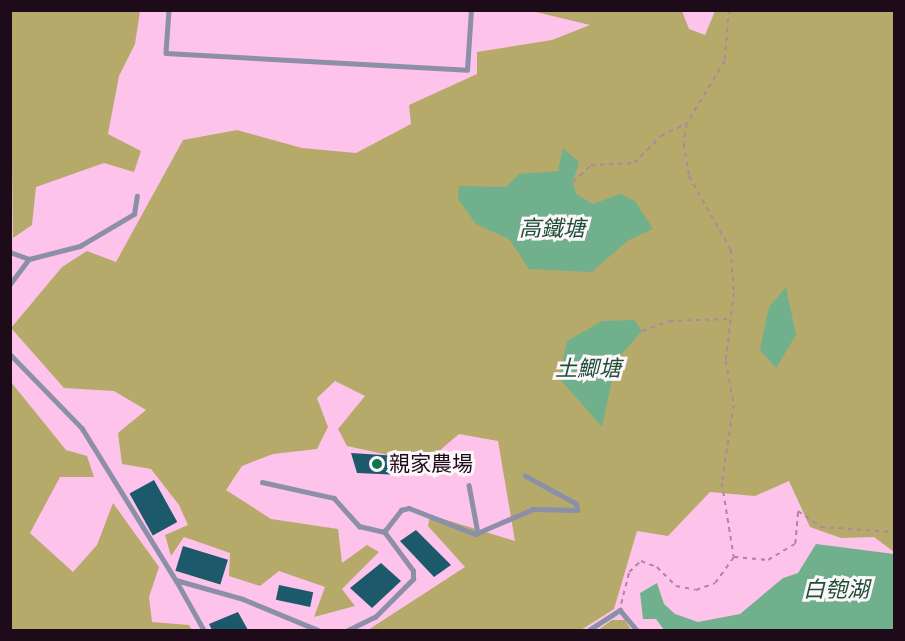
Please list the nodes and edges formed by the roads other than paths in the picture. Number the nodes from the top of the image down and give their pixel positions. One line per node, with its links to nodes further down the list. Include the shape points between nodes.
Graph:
1 (169, 10): 2 (lane, via 166,53 467,70)
2 (471, 10)
3 (137, 196): 5 (lane, via 134,214 95,238)
4 (10, 252): 5 (lane)
5 (29, 259): 6 (lane)
6 (10, 284)
7 (10, 354): 13 (lane, via 82,428)
8 (525, 476): 12 (lane, via 576,504 577,510 533,509)
9 (262, 482): 11 (lane, via 334,498 359,526)
10 (469, 485): 12 (lane)
11 (384, 532): 12 (lane, via 401,510 409,508); 16 (lane, via 413,579 375,617)
12 (478, 533)
13 (176, 580): 14 (lane); 15 (lane, via 243,599)
14 (204, 630)
15 (318, 630)
16 (348, 630)
17 (589, 630): 18 (lane, via 620,610)
18 (636, 630)

